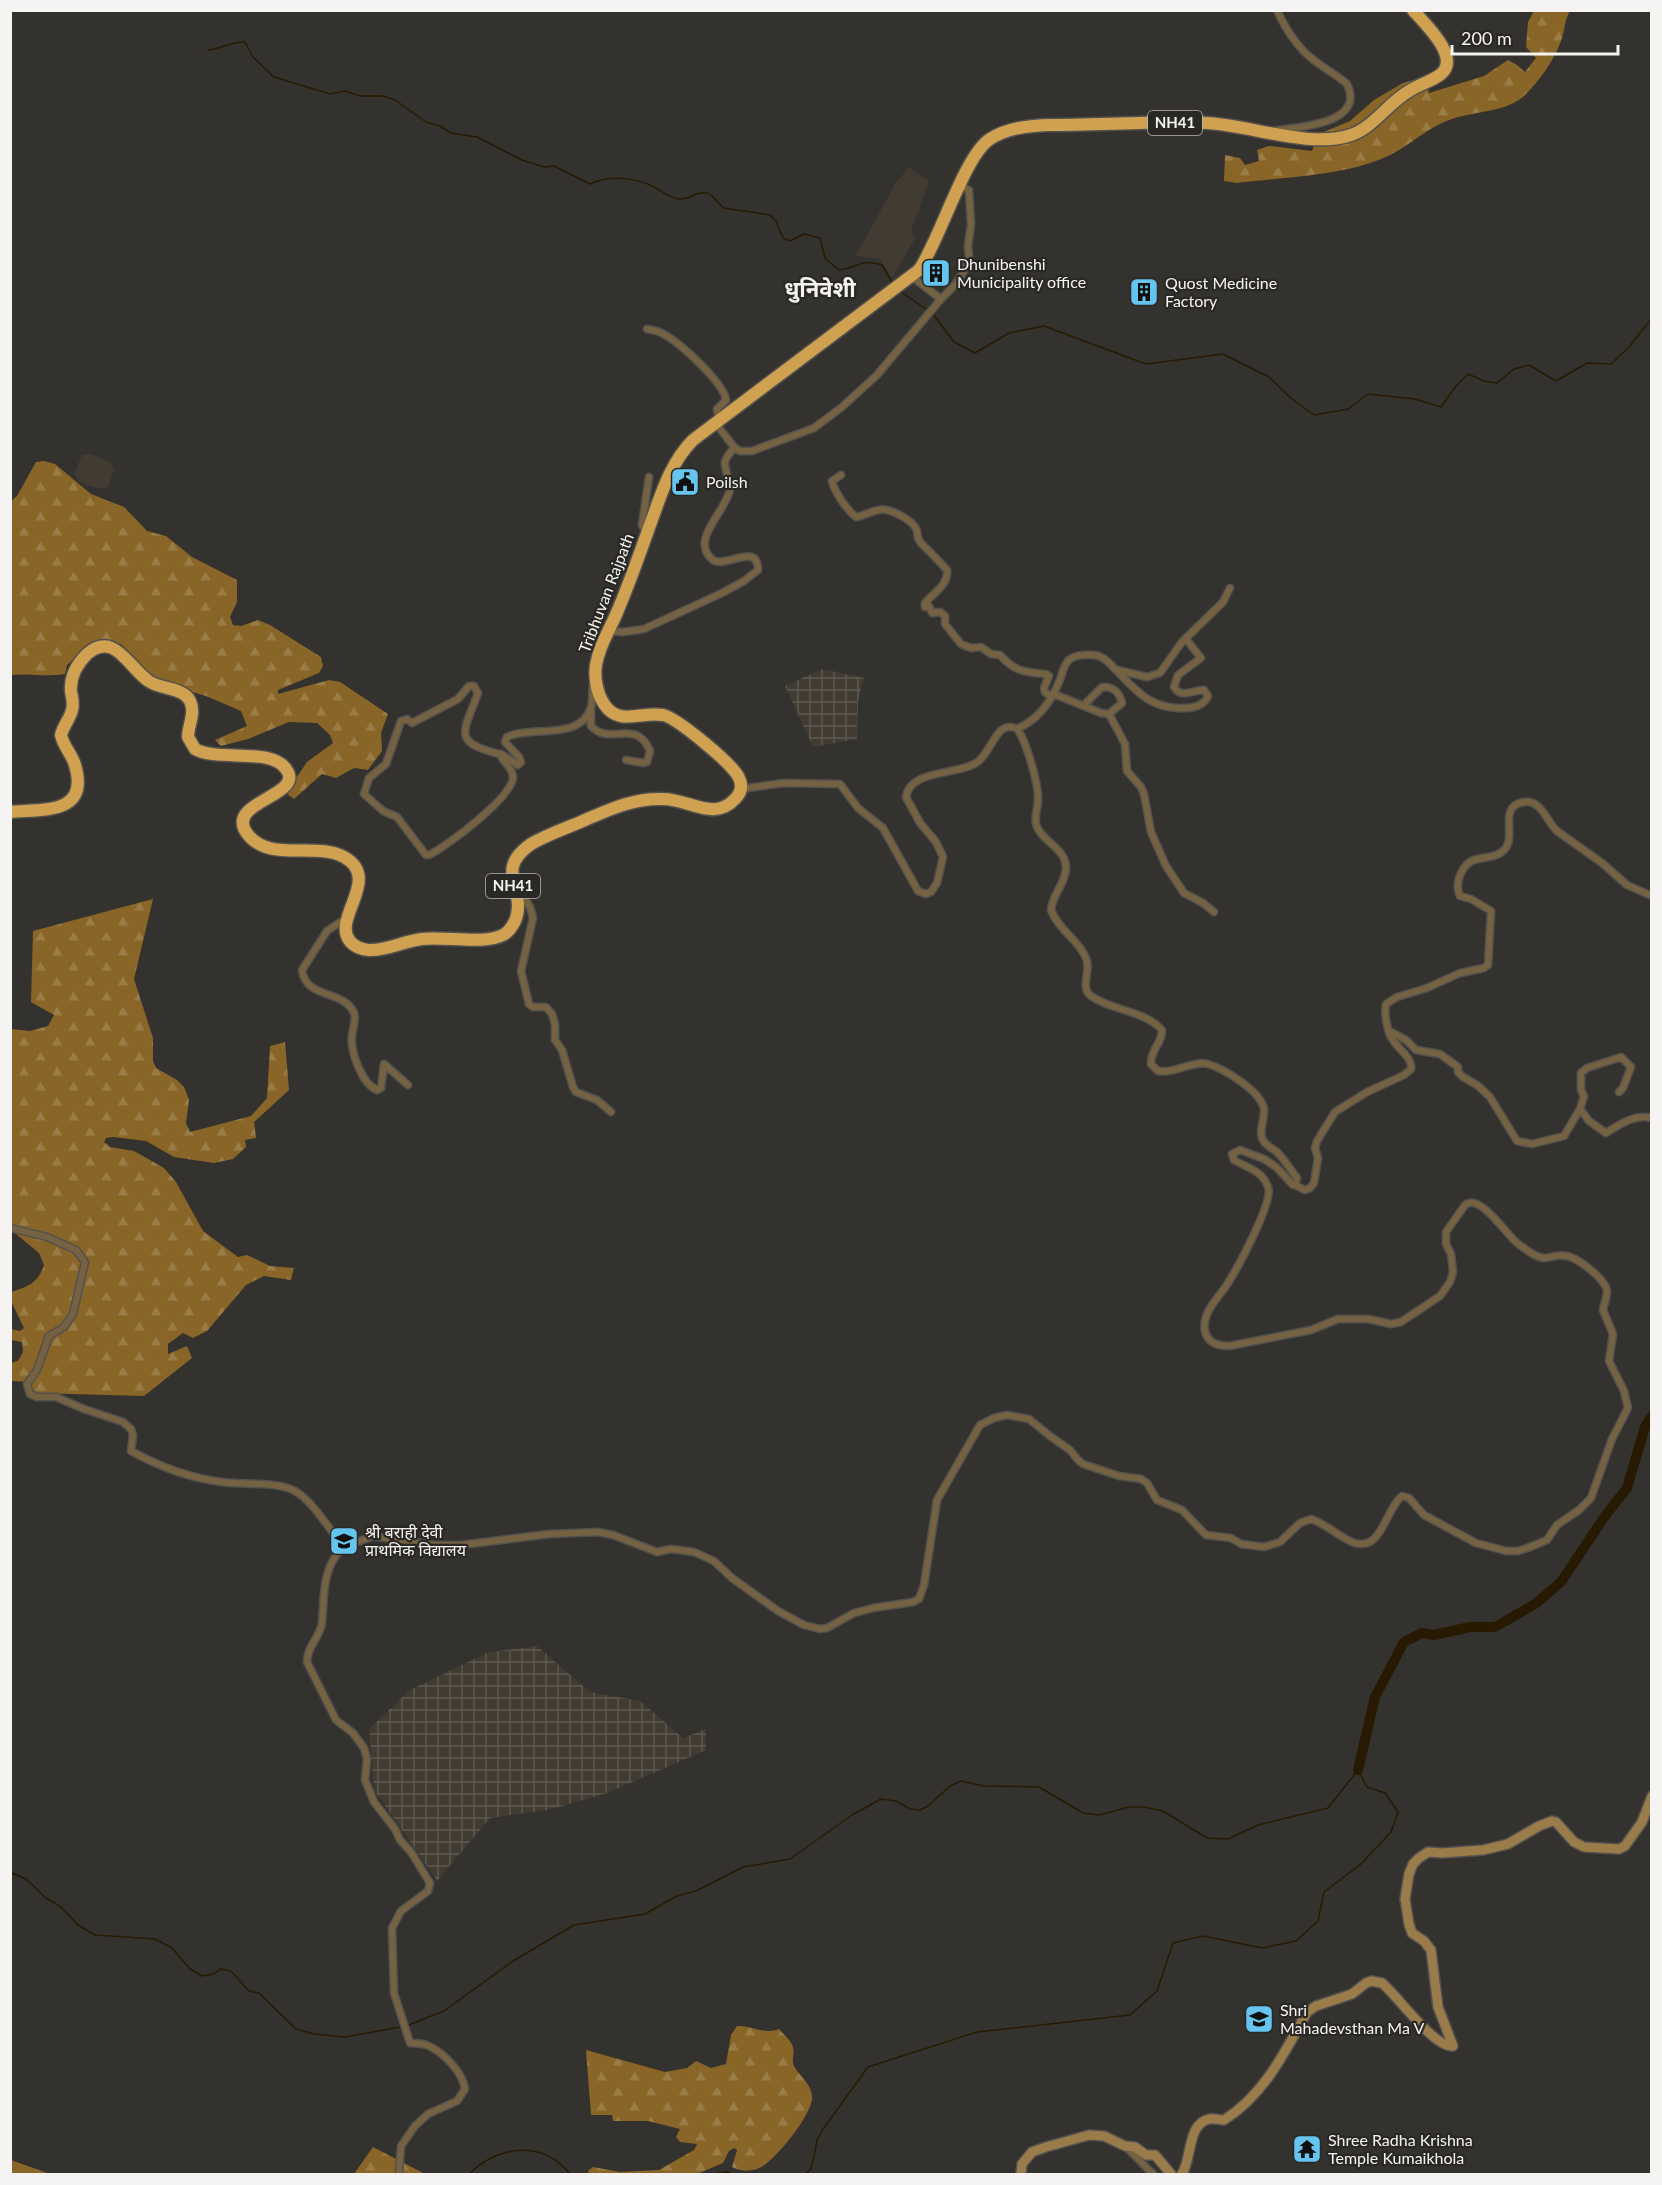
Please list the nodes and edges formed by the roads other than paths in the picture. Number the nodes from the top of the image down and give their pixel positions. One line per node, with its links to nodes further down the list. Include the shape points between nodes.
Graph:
1 (1277, 10): 3 (street, via 1297,45 1347,84 1350,98 1344,111 1332,120)
2 (1413, 10): 3 (highway, Tribhuvan Rajpath / NH41, via 1446,51 1448,62 1443,72 1402,94 1364,129 1350,135 1320,138)
3 (1265, 132): 4 (highway, Tribhuvan Rajpath / NH41, via 1211,123 1025,126 987,141 975,153)
4 (960, 186): 5 (highway, Tribhuvan Rajpath / NH41, via 926,260); 6 (street, via 969,190 969,257 964,272)
5 (912, 277): 6 (street); 8 (highway, Tribhuvan Rajpath / NH41)
6 (941, 298): 9 (street, via 877,375 814,428 752,451)
7 (647, 329): 8 (street, via 664,333 683,348 725,394 726,400 717,411)
8 (718, 422): 9 (street); 12 (highway, Tribhuvan Rajpath / NH41, via 679,456)
9 (734, 447): 14 (street, via 724,464 730,488 728,497 705,533 704,542 713,560 722,563 744,555 756,561 758,570 722,593 644,629)
10 (841, 475): 18 (street, via 832,481 847,510 856,517 888,510 905,518 920,543 947,570 947,578 925,607 945,616 945,624 956,639 970,648 981,647 1000,655 1010,666 1025,672 1046,674 1045,692)
11 (649, 477): 12 (street, via 642,525)
12 (647, 533): 14 (highway, Tribhuvan Rajpath / NH41)
13 (1230, 588): 15 (street, via 1223,602)
14 (609, 631): 16 (highway, Tribhuvan Rajpath / NH41)
15 (1186, 639): 17 (street, via 1156,675 1147,677); 17 (street, via 1201,658 1175,678 1174,687 1183,694 1204,690 1208,696 1201,704 1175,709 1153,704)
16 (600, 651): 20 (street, via 593,664); 25 (highway, Tribhuvan Rajpath / NH41, via 597,687 611,712 623,717 656,715 672,719 731,766)
17 (1115, 669): 18 (street, via 1099,656 1070,659)
18 (1053, 695): 19 (street); 22 (street, via 1033,721)
19 (1083, 706): 21 (street); 21 (street, via 1102,687 1112,688 1122,703)
20 (591, 708): 23 (street, via 582,721 559,732 515,732 507,736 505,742 519,757 520,765); 24 (street, via 591,726 596,731 604,735 639,735 647,743 647,762)
21 (1109, 714): 29 (street, via 1125,744 1126,771 1141,787 1151,832 1167,866 1184,893)
22 (1017, 729): 25 (street, via 1001,731 984,758 974,765 922,777 910,785 906,797 909,804 943,857 937,883 926,894 918,891 884,828 858,808 840,784 784,783); 37 (street, via 1027,749 1037,791 1036,826 1066,863 1051,910 1086,958 1087,992 1145,1018 1162,1030 1151,1057 1151,1064 1158,1071 1206,1064 1254,1092 1264,1109 1263,1142 1275,1150 1297,1178)
23 (499, 754): 23 (street, via 479,749 465,737 478,693 474,686 469,686 458,699 416,722 401,720 386,764 369,778 364,794 383,811 397,817 429,855 474,823 512,785 513,774)
24 (626, 760)
25 (741, 789): 27 (highway, NH41, via 731,803 716,810 663,798 612,808 525,849 513,862)
26 (10, 812): 30 (highway, NH41, via 56,809 74,797 77,771 61,737 72,708 72,678 89,653 110,647 148,681 189,698 192,714 188,737 195,749 267,759 286,768 287,786 254,806 246,816 244,828 269,847 325,851 349,860 359,881)
27 (512, 880): 30 (highway, NH41, via 518,903 516,918 508,932 495,938 423,939 369,950 355,946 348,938); 35 (street, via 533,918 520,971 529,1004 546,1007 552,1014 555,1040 576,1092 597,1100)
28 (1652, 896): 31 (street, via 1627,885 1557,831 1533,803 1516,804 1508,816 1509,838 1502,852 1473,860 1459,877 1460,896 1491,911 1488,965 1389,1000 1385,1009)
29 (1214, 912)
30 (348, 917): 32 (street, via 327,931 302,970 303,978 309,987 351,1008 355,1021 353,1049 371,1088 381,1088 384,1064)
31 (1389, 1030): 34 (street, via 1416,1050 1440,1054 1458,1067 1463,1077 1478,1084 1517,1141 1532,1143 1564,1136); 37 (street, via 1411,1062 1411,1069 1335,1112 1315,1148 1318,1158 1314,1183 1305,1190)
32 (408, 1085)
33 (1619, 1092): 34 (street, via 1631,1067 1621,1057 1581,1073 1584,1096)
34 (1580, 1109): 36 (street, via 1588,1121 1606,1133 1642,1116)
35 (611, 1112)
36 (1652, 1118)
37 (1295, 1185): 39 (street, via 1264,1159 1240,1150 1232,1154 1234,1160 1258,1171 1268,1185 1269,1196 1248,1246 1207,1314 1205,1334 1214,1344 1229,1346 1311,1330 1338,1319 1401,1322 1440,1296 1450,1282 1453,1272 1446,1232 1468,1202 1484,1209 1532,1254 1546,1260 1572,1257 1606,1287 1603,1310 1614,1334 1609,1361 1628,1408 1612,1439 1591,1498 1557,1525 1547,1540 1518,1551 1489,1548 1424,1515 1409,1498 1402,1496 1389,1512 1379,1535 1369,1541 1351,1541 1311,1519 1300,1523 1280,1542 1264,1547 1241,1544 1231,1538 1206,1534 1182,1510 1157,1500 1141,1479 1083,1464 1036,1423 1007,1415 980,1425 937,1500 919,1599 854,1614 828,1628 804,1625 778,1611 714,1561 694,1552 657,1552 613,1535 582,1532 460,1545 373,1536)
38 (10, 1228): 39 (street, via 76,1250 85,1263 73,1314 64,1327 49,1336 37,1370 27,1384 30,1394 56,1397 123,1422 133,1435 131,1451 172,1472 224,1483 294,1490)
39 (344, 1547): 42 (street, via 331,1562 322,1627 307,1653 307,1662 336,1720 364,1748 365,1780 374,1802 430,1883 428,1892 401,1911 392,1928 394,1993 410,2043 429,2046 442,2056 459,2073 465,2089 457,2101 428,2114 415,2126 401,2146)
40 (1652, 1796): 46 (main road, via 1642,1822 1619,1849 1584,1847 1552,1821 1508,1844 1483,1850 1428,1852 1419,1858 1413,1864 1407,1886 1407,1918 1412,1933 1431,1950 1438,2007 1453,2046 1431,2034 1382,1983 1371,1981 1352,1994 1316,2006 1307,2012 1268,2080 1229,2117 1208,2119 1198,2126)
41 (1125, 2146): 43 (main road, via 1104,2136 1089,2135 1046,2146 1032,2152 1022,2164); 44 (street); 45 (main road, via 1155,2156)
42 (399, 2175)
43 (1020, 2175)
44 (1153, 2175)
45 (1172, 2175)
46 (1182, 2175)

